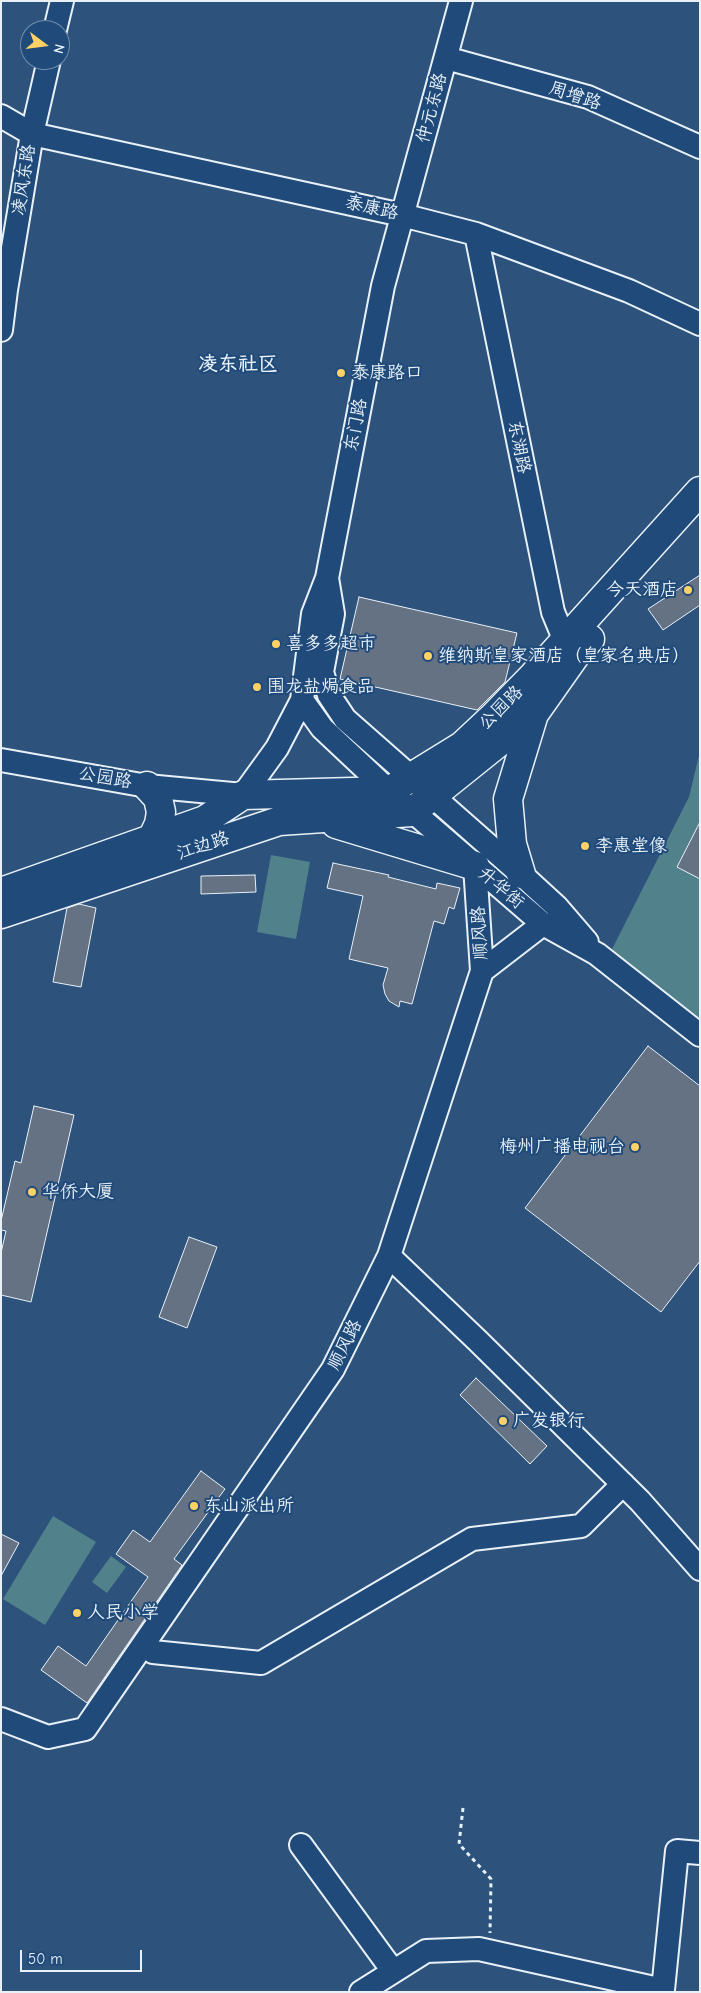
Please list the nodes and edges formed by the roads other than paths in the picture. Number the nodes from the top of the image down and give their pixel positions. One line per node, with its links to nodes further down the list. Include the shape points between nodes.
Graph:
1 (62, 1): 3 (street)
2 (461, 1): 4 (street, 仲元东路)
3 (57, 20)
4 (446, 58): 8 (street, 周增路, via 588,98); 9 (street, 仲元东路)
5 (46, 70): 7 (street, 凌风东路)
6 (1, 116): 7 (street, 泰康路)
7 (32, 134): 9 (street, 泰康路); 12 (street, 凌风东路)
8 (700, 147)
9 (402, 215): 10 (street, 泰康路); 15 (street, 东门路, via 382,286)
10 (476, 234): 11 (street, 泰康路, via 629,291); 16 (street, 东湖路, via 552,612)
11 (700, 324)
12 (1, 330)
13 (700, 491): 16 (main road, 公园路)
14 (700, 518): 16 (main road, 公园路)
15 (328, 578): 17 (street, 东门路, via 313,614); 20 (street, 东门路, via 333,614 322,672 328,695)
16 (571, 647): 18 (main road, 公园路); 20 (main road, 公园路, via 462,746)
17 (302, 700): 20 (street, via 322,728); 22 (street, via 277,748)
18 (534, 714): 23 (main road, 公园路); 27 (main road, via 508,799 512,844)
19 (1, 760): 21 (street, 公园路)
20 (400, 784): 22 (main road, 公园路); 23 (street)
21 (147, 786): 22 (street, 公园路); 25 (main road, via 158,798 161,812)
22 (243, 794): 25 (main road, 江边路, via 205,820)
23 (422, 804): 24 (main road, 江边路); 26 (street, 升华街); 27 (street, 升华街)
24 (320, 819): 26 (main road); 29 (main road, 江边路, via 279,821)
25 (152, 839): 28 (main road, 江边路)
26 (475, 866): 30 (street, 升华街); 32 (street, 顺风路)
27 (521, 874): 31 (street, 升华街, via 556,906)
28 (1, 892)
29 (1, 914)
30 (543, 924): 31 (street, 升华街); 32 (street, 顺风路)
31 (597, 954): 33 (street, 升华街)
32 (482, 971): 34 (street, 顺风路)
33 (700, 1036)
34 (389, 1256): 35 (street); 38 (street, 顺风路, via 333,1369 85,1729 48,1737)
35 (623, 1484): 36 (street); 37 (street, via 582,1526 472,1539 261,1663)
36 (700, 1569)
37 (153, 1652)
38 (1, 1719)
39 (301, 1845): 41 (street)
40 (700, 1853): 41 (street, via 677,1851 663,1990 479,1949 426,1951)
41 (393, 1971): 42 (street)
42 (361, 1992)

